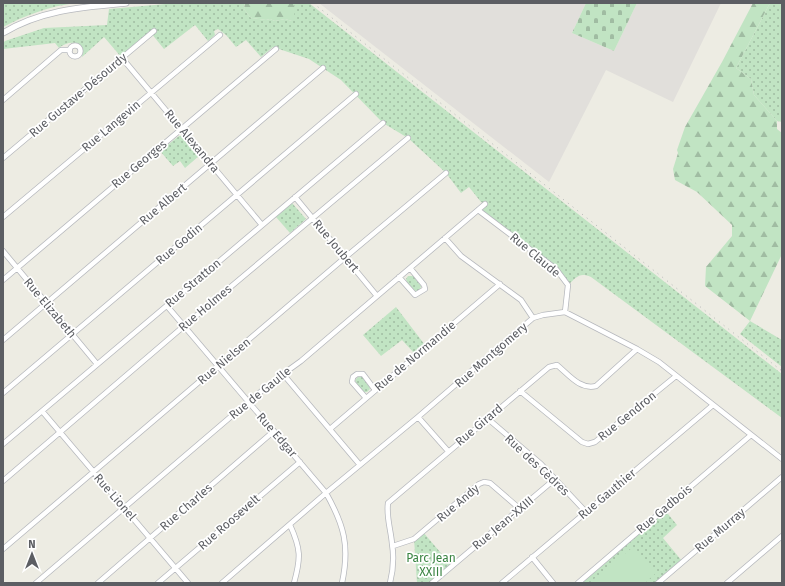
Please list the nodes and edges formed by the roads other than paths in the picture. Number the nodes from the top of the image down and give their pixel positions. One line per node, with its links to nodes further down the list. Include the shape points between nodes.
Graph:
1 (126, 3): 3 (street, via 54,12 29,20)
2 (154, 31): 7 (street, Rue Gustave-Désourdy)
3 (3, 33)
4 (220, 35): 9 (street, Rue Langevin)
5 (276, 49): 13 (street, Rue Georges)
6 (70, 50): 11 (street, via 61,50)
7 (122, 58): 9 (street, Rue Alexandra); 15 (street, Rue Gustave-Désourdy)
8 (324, 68): 16 (street, Rue Albert)
9 (151, 93): 13 (street, Rue Alexandra); 22 (street, Rue Langevin)
10 (356, 94): 18 (street, Rue Godin)
11 (3, 100)
12 (383, 123): 19 (street, Rue Stratton)
13 (182, 128): 16 (street, Rue Alexandra); 28 (street, Rue Georges)
14 (408, 138): 23 (street, Rue Holmes)
15 (3, 158)
16 (211, 164): 18 (street, Rue Alexandra); 34 (street, Rue Albert)
17 (446, 174): 27 (street, Rue Nielsen)
18 (237, 194): 24 (street, Rue Alexandra); 39 (street, Rue Godin)
19 (295, 197): 23 (street, Rue Joubert); 24 (street, Rue Stratton)
20 (485, 204): 21 (street, Rue de Gaulle)
21 (478, 210): 25 (street, Rue de Gaulle); 36 (street, Rue Claude, via 556,269 568,285)
22 (3, 217)
23 (312, 218): 27 (street, Rue Joubert); 38 (street, Rue Holmes)
24 (262, 224): 35 (street, Rue Stratton)
25 (445, 238): 29 (street, Rue de Gaulle); 32 (street, via 461,256)
26 (3, 251): 28 (street, Rue Elizabeth)
27 (345, 258): 33 (street, Rue Joubert); 43 (street, Rue Nielsen)
28 (17, 268): 31 (street, Rue Georges); 34 (street, Rue Elizabeth)
29 (410, 268): 30 (street, Rue de Gaulle); 30 (street, via 425,289 415,295)
30 (399, 277): 33 (street, Rue de Gaulle)
31 (3, 280)
32 (500, 284): 37 (street, via 521,300); 46 (street, Rue de Normandie)
33 (377, 296): 44 (street, Rue de Gaulle, via 301,362)
34 (46, 303): 39 (street, Rue Elizabeth); 40 (street, Rue Albert)
35 (166, 306): 38 (street, Rue Edgar); 42 (street, Rue Stratton)
36 (565, 312): 37 (street, Rue Montgomery); 41 (street)
37 (533, 318): 53 (street, Rue Montgomery)
38 (184, 326): 43 (street, Rue Edgar); 57 (street, Rue Holmes)
39 (72, 334): 42 (street, Rue Elizabeth); 48 (street, Rue Godin)
40 (3, 340)
41 (637, 349): 45 (street); 47 (street, Rue Girard, via 596,386 582,386 558,365 549,367)
42 (97, 364): 52 (street, Rue Stratton)
43 (218, 366): 50 (street, Rue Edgar); 64 (street, Rue Nielsen)
44 (283, 374): 50 (street, Rue de Gaulle); 55 (street)
45 (676, 376): 47 (street, Rue Gendron, via 596,442 588,444 582,442); 51 (street)
46 (375, 390): 49 (street, Rue de Normandie); 49 (street, via 363,374 353,377 352,382)
47 (520, 390): 54 (street, Rue Girard)
48 (3, 393)
49 (366, 398): 55 (street, Rue de Normandie)
50 (248, 402): 56 (street, Rue Edgar); 69 (street, Rue de Gaulle)
51 (712, 405): 58 (street); 71 (street, Rue Gauthier)
52 (42, 411): 57 (street, Rue Lionel); 59 (street, Rue Stratton)
53 (418, 417): 60 (street); 63 (street, Rue Montgomery)
54 (487, 418): 60 (street, Rue Girard); 66 (street, Rue des Cèdres)
55 (330, 429): 63 (street)
56 (274, 432): 62 (street, Rue Edgar); 74 (street, Rue Charles)
57 (60, 433): 64 (street, Rue Lionel); 67 (street, Rue Holmes)
58 (751, 435): 61 (street); 92 (street, Rue Gadbois)
59 (3, 444)
60 (448, 451): 75 (street, Rue Girard, via 388,503 386,511)
61 (782, 459)
62 (300, 462): 68 (street, Rue Edgar); 78 (street, Rue Roosevelt)
63 (360, 465): 68 (street, Rue Montgomery)
64 (94, 473): 69 (street, Rue Lionel); 76 (street, Rue Nielsen)
65 (782, 477): 93 (street, Rue Murray)
66 (555, 479): 70 (street, Rue Jean-XXIII); 71 (street, Rue des Cèdres)
67 (3, 481)
68 (326, 493): 72 (street, Rue Montgomery); 86 (street, Rue Edgar, via 336,510 346,539 346,565)
69 (125, 508): 74 (street, Rue Lionel); 80 (street, Rue de Gaulle)
70 (520, 509): 75 (street, Rue Andy, via 490,483 484,482 414,540); 79 (street, Rue Jean-XXIII)
71 (586, 512): 77 (street, Rue Gauthier)
72 (290, 525): 84 (street, Rue Montgomery); 85 (street, via 300,560)
73 (782, 536): 94 (street)
74 (150, 538): 78 (street, Rue Lionel); 81 (street, Rue Charles)
75 (393, 546): 87 (street, Rue Girard)
76 (3, 549)
77 (532, 558): 90 (street, Rue Gauthier); 91 (street)
78 (176, 568): 82 (street, Rue Roosevelt); 83 (street, Rue Lionel)
79 (438, 578): 88 (street, Rue Jean-XXIII); 89 (street)
80 (36, 583)
81 (98, 583)
82 (158, 583)
83 (188, 583)
84 (222, 583)
85 (294, 583)
86 (342, 583)
87 (390, 583)
88 (432, 583)
89 (442, 583)
90 (502, 583)
91 (553, 583)
92 (578, 583)
93 (658, 583)
94 (727, 583)

